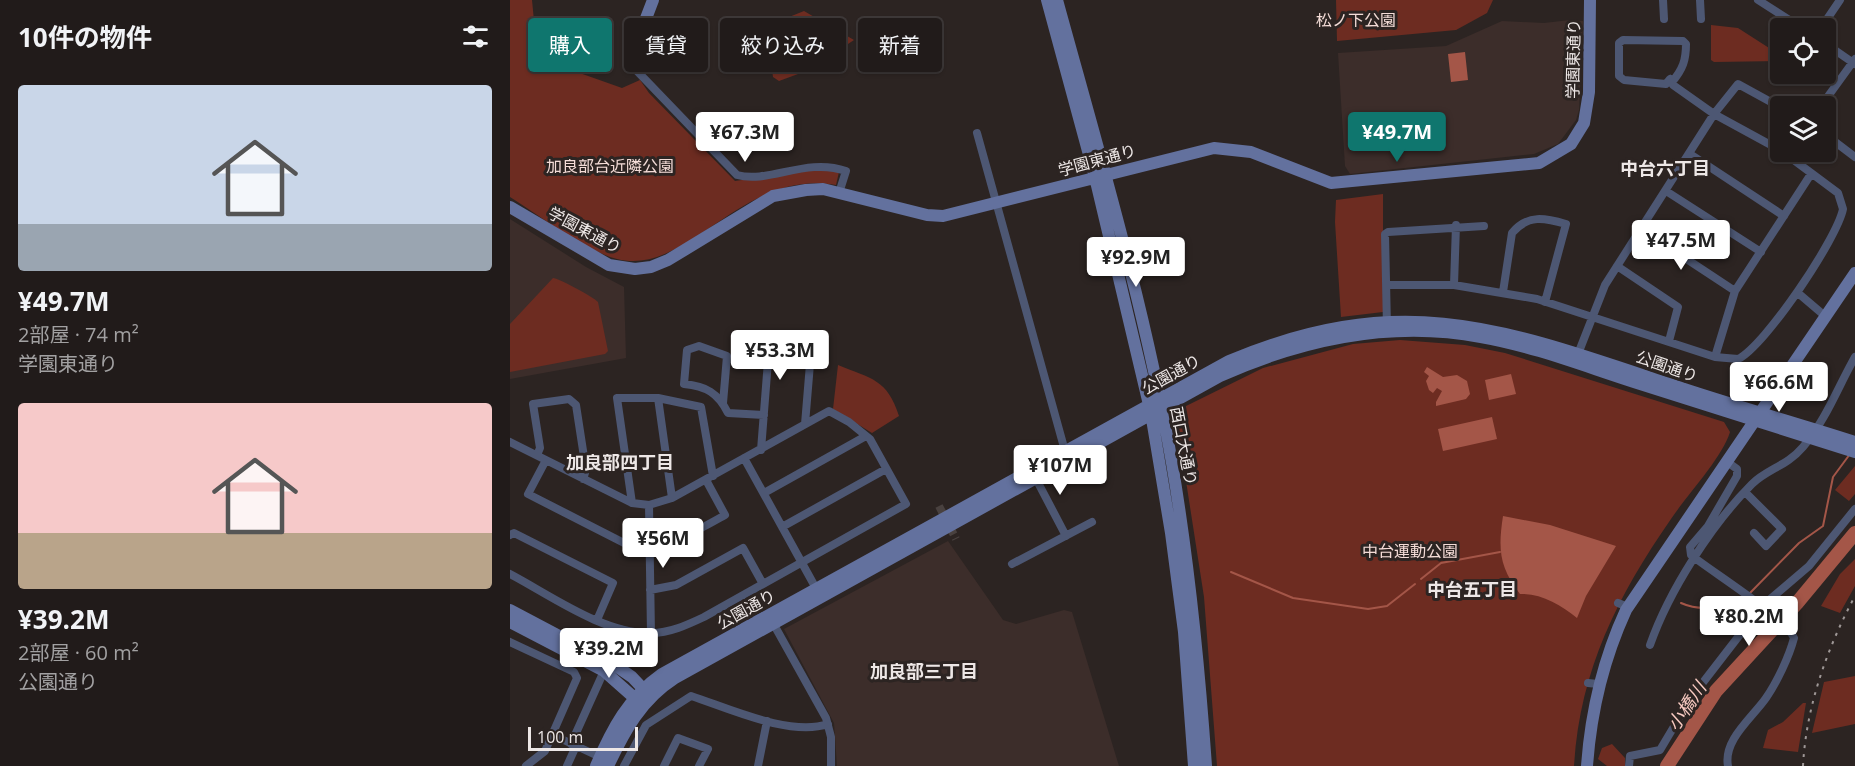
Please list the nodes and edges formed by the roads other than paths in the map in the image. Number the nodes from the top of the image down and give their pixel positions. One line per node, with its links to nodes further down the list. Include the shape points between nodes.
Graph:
1 (653, 0): 11 (street)
2 (1047, 0): 30 (street, 西口大通り)
3 (1057, 0): 30 (street, 西口大通り)
4 (1590, 0): 30 (street, 学園東通り, via 1589,92 1584,123 1571,144 1539,163 1331,183 1251,152 1214,148)
5 (1663, 0): 14 (street)
6 (1700, 0): 15 (street)
7 (1758, 0): 10 (street)
8 (1780, 0): 10 (street)
9 (1840, 0): 13 (street)
10 (1773, 9): 12 (street)
11 (646, 18)
12 (1787, 18)
13 (1828, 18)
14 (1664, 19)
15 (1701, 20)
16 (1836, 50): 17 (street)
17 (1854, 62): 20 (street)
18 (638, 72): 32 (street, via 737,175 832,166 846,171)
19 (1670, 79): 19 (street, via 1666,84 1624,80 1619,76 1619,43 1683,41 1686,61 1672,82); 22 (street)
20 (1828, 96)
21 (1770, 102): 22 (street, via 1738,84)
22 (1714, 114): 25 (street); 26 (street)
23 (977, 133): 33 (street)
24 (1836, 143): 27 (street)
25 (1770, 144)
26 (1690, 154): 31 (street); 35 (street)
27 (1855, 157)
28 (1797, 162): 29 (street)
29 (1811, 174): 35 (street); 46 (street, via 1838,193 1843,209)
30 (1100, 176): 33 (street, 学園東通り); 57 (street, 西口大通り)
31 (1666, 190): 38 (street); 39 (street)
32 (839, 193): 33 (street, 学園東通り, via 927,215 943,216); 34 (street, 学園東通り, via 806,190 773,196 668,260 635,268 609,265)
33 (996, 203): 66 (street)
34 (510, 207)
35 (1784, 216): 39 (street)
36 (1456, 225): 37 (street); 42 (street, via 1385,234); 43 (street)
37 (1484, 226)
38 (1641, 229): 40 (street); 44 (street)
39 (1761, 252): 44 (street)
40 (1617, 266): 48 (street); 51 (street, via 1678,307)
41 (1855, 273): 49 (street)
42 (1387, 285): 43 (street); 50 (street)
43 (1454, 285): 45 (street)
44 (1735, 291): 53 (street)
45 (1503, 292): 47 (street); 47 (street, via 1512,233 1535,217 1545,218 1566,224)
46 (1798, 293): 49 (street); 53 (street, via 1745,356 1731,360)
47 (1545, 302): 48 (street)
48 (1592, 316): 51 (street); 52 (street)
49 (1825, 316): 59 (street)
50 (1387, 326): 52 (street, 公園通り, via 1430,321 1477,327); 57 (street, 公園通り, via 1278,351); 59 (street, 公園通り, via 1499,340)
51 (1669, 341): 53 (street)
52 (1578, 354): 59 (street, 公園通り)
53 (1715, 357)
54 (1855, 357): 76 (street, via 1823,419 1802,448)
55 (658, 398): 74 (street, via 701,407); 78 (street); 79 (street, via 617,398)
56 (723, 403): 56 (street, via 727,356 699,346 687,350 684,384 710,390); 58 (street, via 728,413)
57 (1155, 406): 66 (street, 公園通り); 73 (street, 公園通り); 117 (street, 西口大通り, via 1184,632); 118 (street, 西口大通り, via 1188,571)
58 (764, 415): 60 (street, via 768,361 810,364); 65 (street)
59 (1755, 418): 61 (street, 公園通り); 71 (street)
60 (805, 424): 62 (street, via 829,411); 65 (street)
61 (1798, 429): 64 (street, 公園通り); 67 (street, 公園通り)
62 (866, 436): 72 (street); 77 (street)
63 (510, 441): 68 (street)
64 (1855, 442)
65 (761, 450): 69 (street)
66 (1065, 451): 73 (street, 公園通り)
67 (1855, 452)
68 (537, 455): 70 (street); 75 (street, via 540,448 533,404 569,399 576,405 586,470)
69 (744, 458): 74 (street); 77 (street)
70 (546, 460): 75 (street); 87 (street, via 528,494 626,544)
71 (1726, 461): 88 (street, via 1737,469 1737,476 1708,526 1690,547); 119 (street, via 1623,605 1593,684)
72 (886, 469): 83 (street); 89 (street, via 906,504)
73 (1033, 474): 86 (street); 94 (street, 公園通り)
74 (710, 478): 78 (street); 87 (street, via 725,515 678,540)
75 (583, 479): 79 (street)
76 (1745, 492): 84 (street, via 1782,529 1766,546); 88 (street)
77 (764, 493): 83 (street)
78 (672, 498): 80 (street)
79 (632, 503): 80 (street)
80 (650, 504): 87 (street)
81 (1855, 510): 95 (street, via 1809,566)
82 (1092, 522): 86 (street)
83 (782, 527): 89 (street)
84 (1754, 534)
85 (510, 535): 97 (street, via 514,533 613,583)
86 (1066, 536): 90 (street)
87 (650, 546): 93 (street)
88 (1696, 559): 95 (street); 102 (street)
89 (801, 562): 92 (street); 94 (street)
90 (1012, 564)
91 (510, 574): 97 (street)
92 (763, 584): 93 (street, via 743,548 676,585); 100 (street, via 686,625)
93 (650, 590): 100 (street)
94 (818, 593): 99 (street, 公園通り); 104 (street, 公園通り, via 662,674)
95 (1764, 608): 120 (street, via 1691,698 1660,750 1630,756); 121 (street, via 1794,638 1767,696 1732,741 1727,753)
96 (510, 610): 104 (street, via 616,666)
97 (597, 620): 100 (street, via 630,632)
98 (510, 622): 103 (street)
99 (773, 623): 104 (street, 公園通り); 106 (street)
100 (651, 633)
101 (510, 642): 107 (street, via 575,675 576,682)
102 (1650, 645)
103 (604, 671): 104 (street); 108 (street)
104 (642, 696): 109 (street, 公園通り, via 612,730)
105 (767, 721): 106 (street, via 805,728); 112 (street, via 691,696 646,725); 115 (street)
106 (828, 724): 116 (street)
107 (553, 735): 108 (street); 110 (street, via 545,751)
108 (573, 745): 109 (street); 111 (street)
109 (601, 763)
110 (526, 766)
111 (567, 766)
112 (624, 766)
113 (664, 766): 114 (street, via 678,738 708,749)
114 (699, 766)
115 (758, 766)
116 (831, 766)
117 (1194, 766)
118 (1206, 766)
119 (1587, 766)
120 (1629, 766)
121 (1728, 766)

